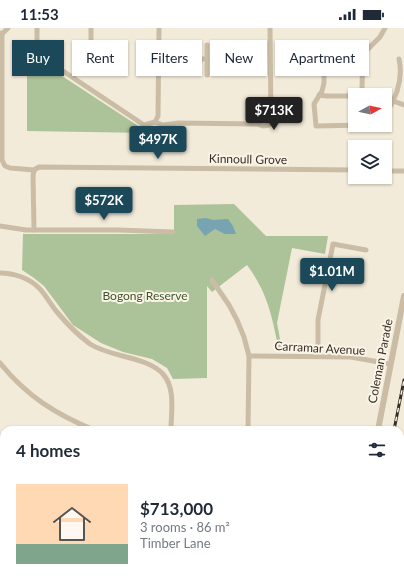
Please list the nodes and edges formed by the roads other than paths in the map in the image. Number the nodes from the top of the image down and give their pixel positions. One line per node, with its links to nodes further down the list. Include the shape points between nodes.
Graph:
1 (8, 28): 7 (street)
2 (37, 28): 25 (street, via 37,51 43,59 140,123 148,125)
3 (91, 28): 8 (street)
4 (158, 28): 9 (street)
5 (270, 28): 25 (street, via 271,119 268,124 163,125)
6 (385, 28): 11 (street)
7 (1, 34): 27 (street, Kinnoull Grove, via 2,160 5,166 10,168)
8 (91, 40)
9 (158, 40)
10 (207, 45): 14 (street)
11 (369, 48)
12 (399, 59): 15 (street)
13 (202, 60): 14 (street)
14 (207, 60): 16 (street)
15 (403, 71): 23 (street)
16 (207, 75)
17 (158, 76): 25 (street, via 158,116)
18 (324, 76): 21 (street)
19 (362, 76): 20 (street)
20 (362, 88)
21 (319, 95): 22 (street); 26 (street, via 314,104 316,126)
22 (348, 96)
23 (393, 101): 24 (street)
24 (404, 105)
25 (155, 122)
26 (348, 125)
27 (34, 170): 28 (street, Kinnoull Grove, via 39,167); 32 (street)
28 (348, 170)
29 (392, 170): 30 (street)
30 (404, 171)
31 (0, 226): 32 (street)
32 (34, 230): 33 (street)
33 (173, 232)
34 (366, 250): 39 (street, via 333,244 318,320)
35 (0, 273): 43 (street, via 12,273 39,288 70,327 90,344 107,352 149,364 162,374 172,392)
36 (212, 280): 38 (street, via 237,320)
37 (404, 296): 41 (street, Coleman Parade)
38 (249, 356): 39 (street, Carramar Avenue); 44 (street)
39 (318, 356): 41 (street, Carramar Avenue, via 351,357)
40 (0, 363): 42 (street, via 24,390 51,410)
41 (390, 364): 45 (street, Coleman Parade)
42 (84, 426)
43 (171, 426)
44 (248, 426)
45 (379, 426)

